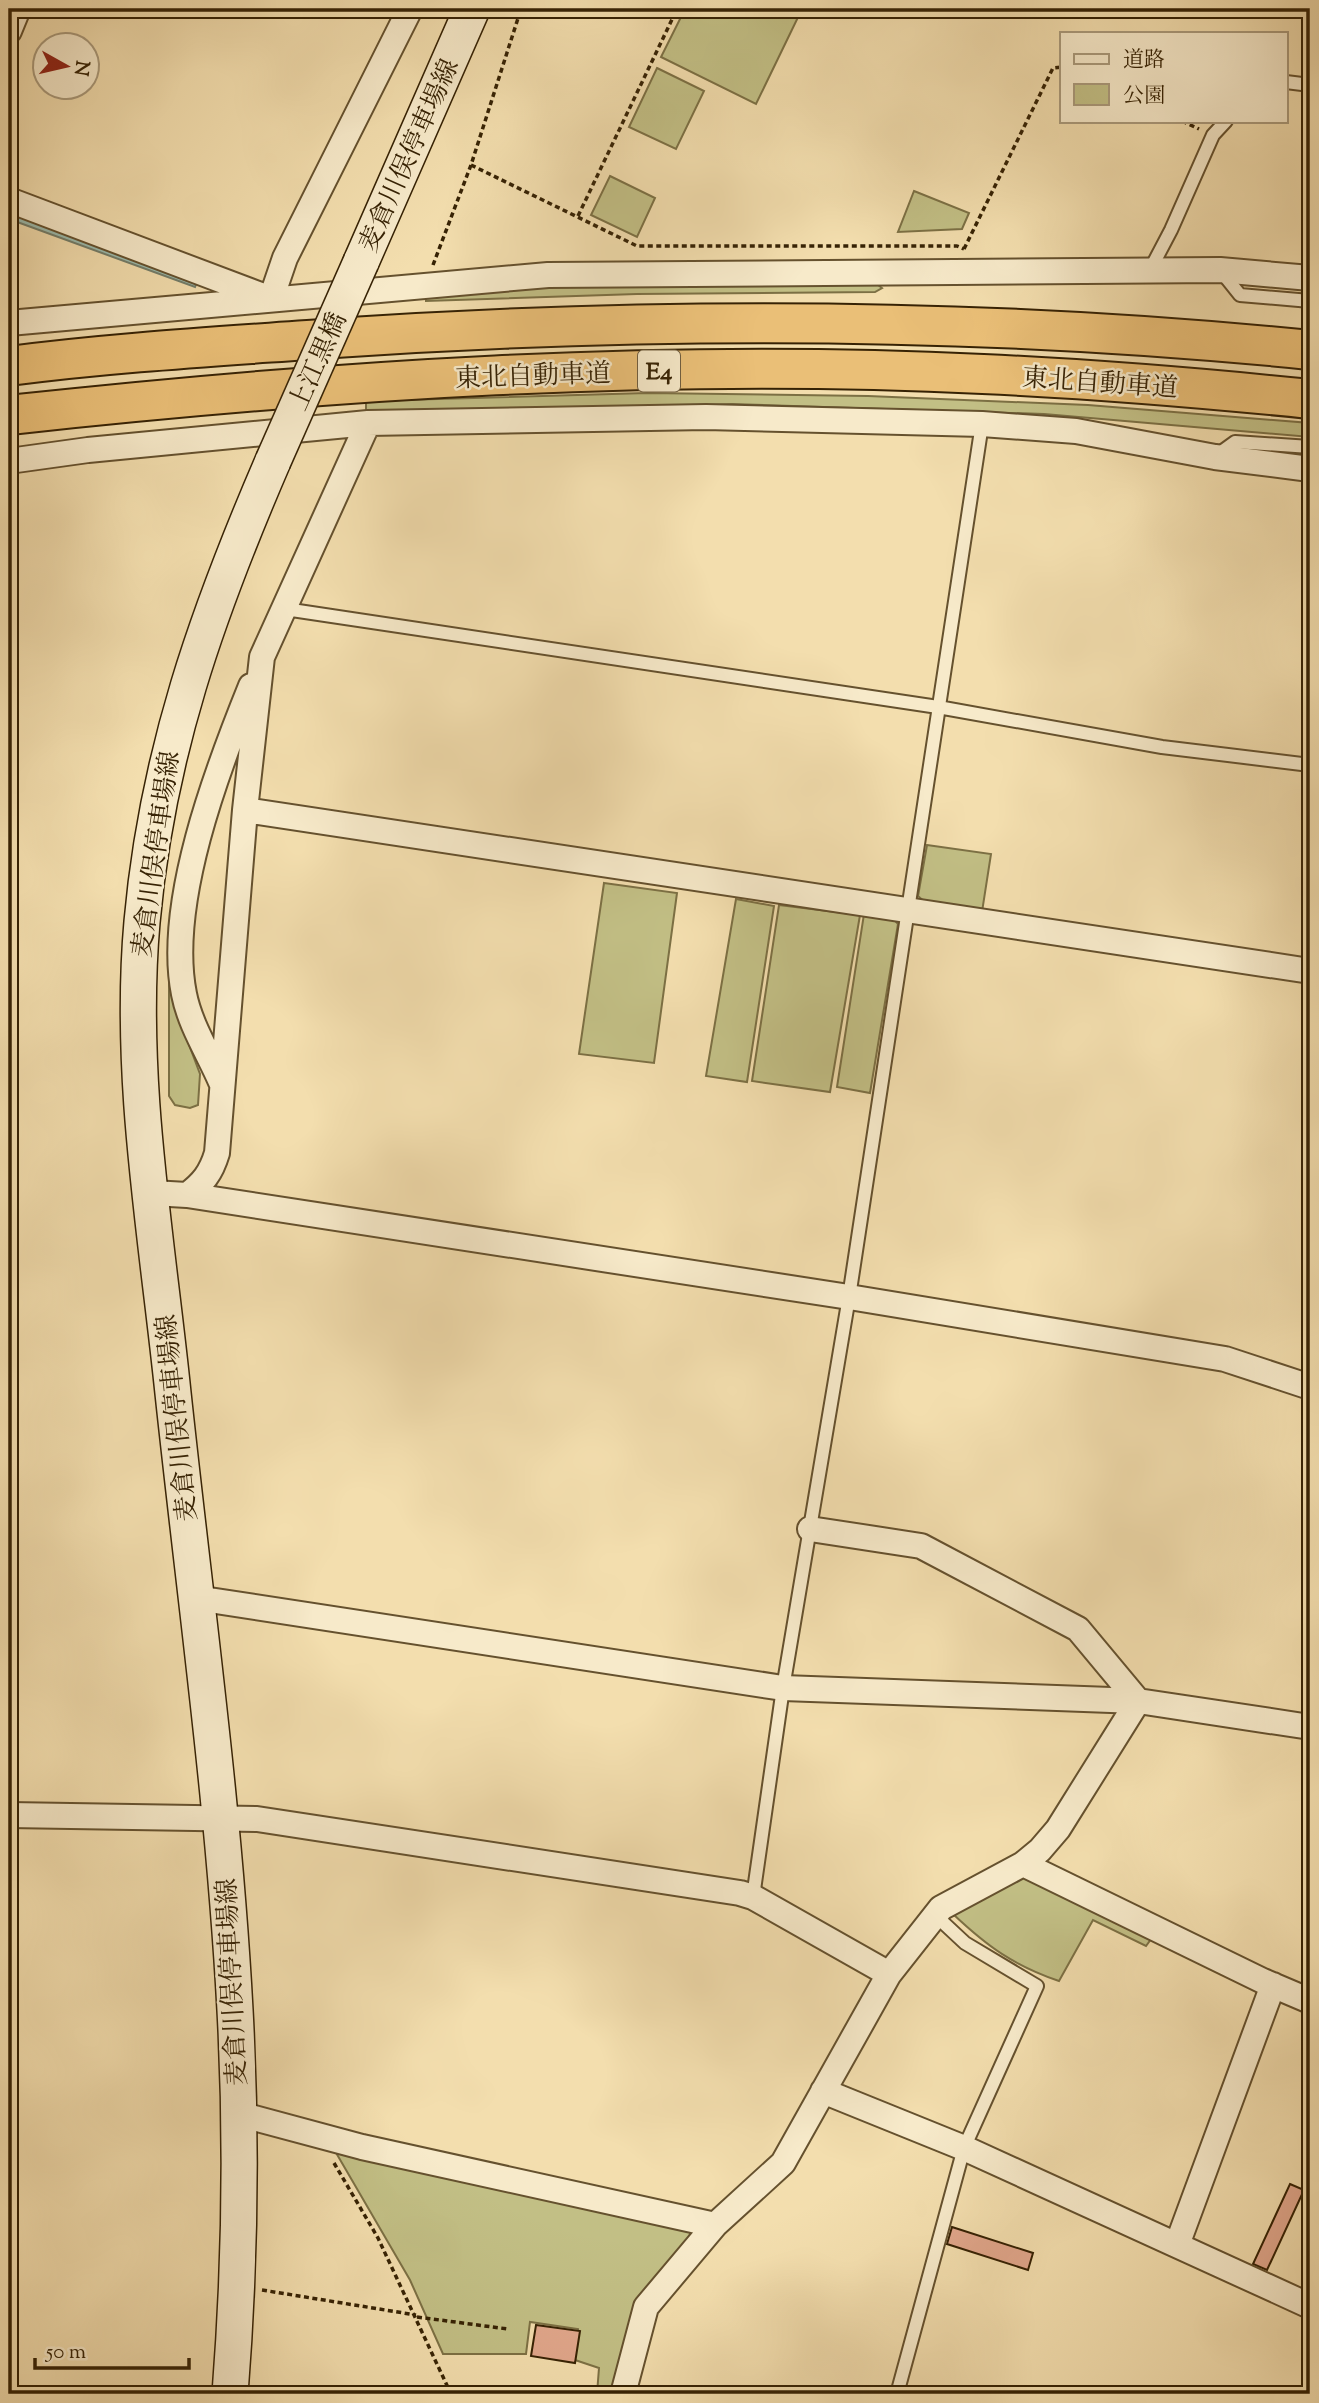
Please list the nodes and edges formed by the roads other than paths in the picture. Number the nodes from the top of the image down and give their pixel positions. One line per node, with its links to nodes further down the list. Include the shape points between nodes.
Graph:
1 (18, 9): 4 (street)
2 (410, 9): 13 (street, via 285,258)
3 (472, 9): 9 (main road, 麦倉川俣停車場線)
4 (9, 31)
5 (1288, 82): 6 (lane)
6 (1310, 85)
7 (1225, 122): 11 (lane, via 1213,135)
8 (9, 200): 13 (street)
9 (361, 262): 24 (main road, 上江黒橋, bridge)
10 (1220, 270): 11 (street); 12 (street); 14 (lane, via 1240,295)
11 (1149, 271): 13 (street, via 966,260 561,274)
12 (1310, 278)
13 (271, 299): 15 (street)
14 (1310, 301)
15 (9, 323)
16 (1310, 350): 17 (highway, 東北自動車道 / E4, via 985,327 716,321 470,329)
17 (9, 366)
18 (1310, 398): 19 (highway, 東北自動車道 / E4, via 982,374 714,370 469,377 230,392)
19 (9, 415)
20 (368, 423): 21 (street, via 706,417); 25 (street); 27 (street)
21 (982, 425): 23 (street, via 1106,435); 29 (lane)
22 (1310, 447): 23 (lane, via 1235,442)
23 (1214, 457): 26 (street)
24 (273, 460): 35 (main road, 麦倉川俣停車場線, via 197,649 169,746 150,852 138,976 138,1050)
25 (9, 461)
26 (1310, 469)
27 (285, 609): 28 (street); 29 (lane)
28 (262, 657): 31 (street); 34 (street, via 214,781 183,920 180,965 184,996)
29 (938, 707): 30 (lane, via 1162,747); 32 (lane)
30 (1310, 765)
31 (245, 810): 32 (street); 34 (street)
32 (906, 912): 33 (street); 37 (lane)
33 (1310, 971)
34 (222, 1086): 36 (street, via 212,1169)
35 (152, 1193): 36 (street); 40 (main road, 麦倉川俣停車場線)
36 (187, 1195): 37 (street)
37 (849, 1297): 38 (street, via 1225,1359); 39 (lane)
38 (1310, 1387)
39 (810, 1529): 41 (lane); 42 (street, via 921,1546 1078,1629)
40 (196, 1598): 41 (street); 45 (main road, 麦倉川俣停車場線)
41 (783, 1688): 42 (street); 47 (lane)
42 (1138, 1701): 43 (street); 46 (street, via 1058,1829)
43 (1310, 1727)
44 (9, 1815): 45 (street)
45 (221, 1819): 47 (street, via 257,1819); 53 (main road, 麦倉川俣停車場線)
46 (1023, 1864): 48 (street); 50 (street)
47 (753, 1897): 49 (street)
48 (935, 1915): 49 (street); 54 (lane, via 965,1943 1037,1986)
49 (889, 1974): 52 (street)
50 (1273, 1985): 51 (street); 56 (street)
51 (1310, 2001)
52 (823, 2091): 54 (street); 55 (street, via 783,2164)
53 (239, 2114): 55 (street, via 548,2190); 58 (main road, 麦倉川俣停車場線)
54 (964, 2148): 56 (street); 60 (lane)
55 (715, 2225): 59 (street, via 646,2307)
56 (1177, 2245): 57 (street)
57 (1310, 2306)
58 (230, 2394)
59 (623, 2394)
60 (897, 2394)

